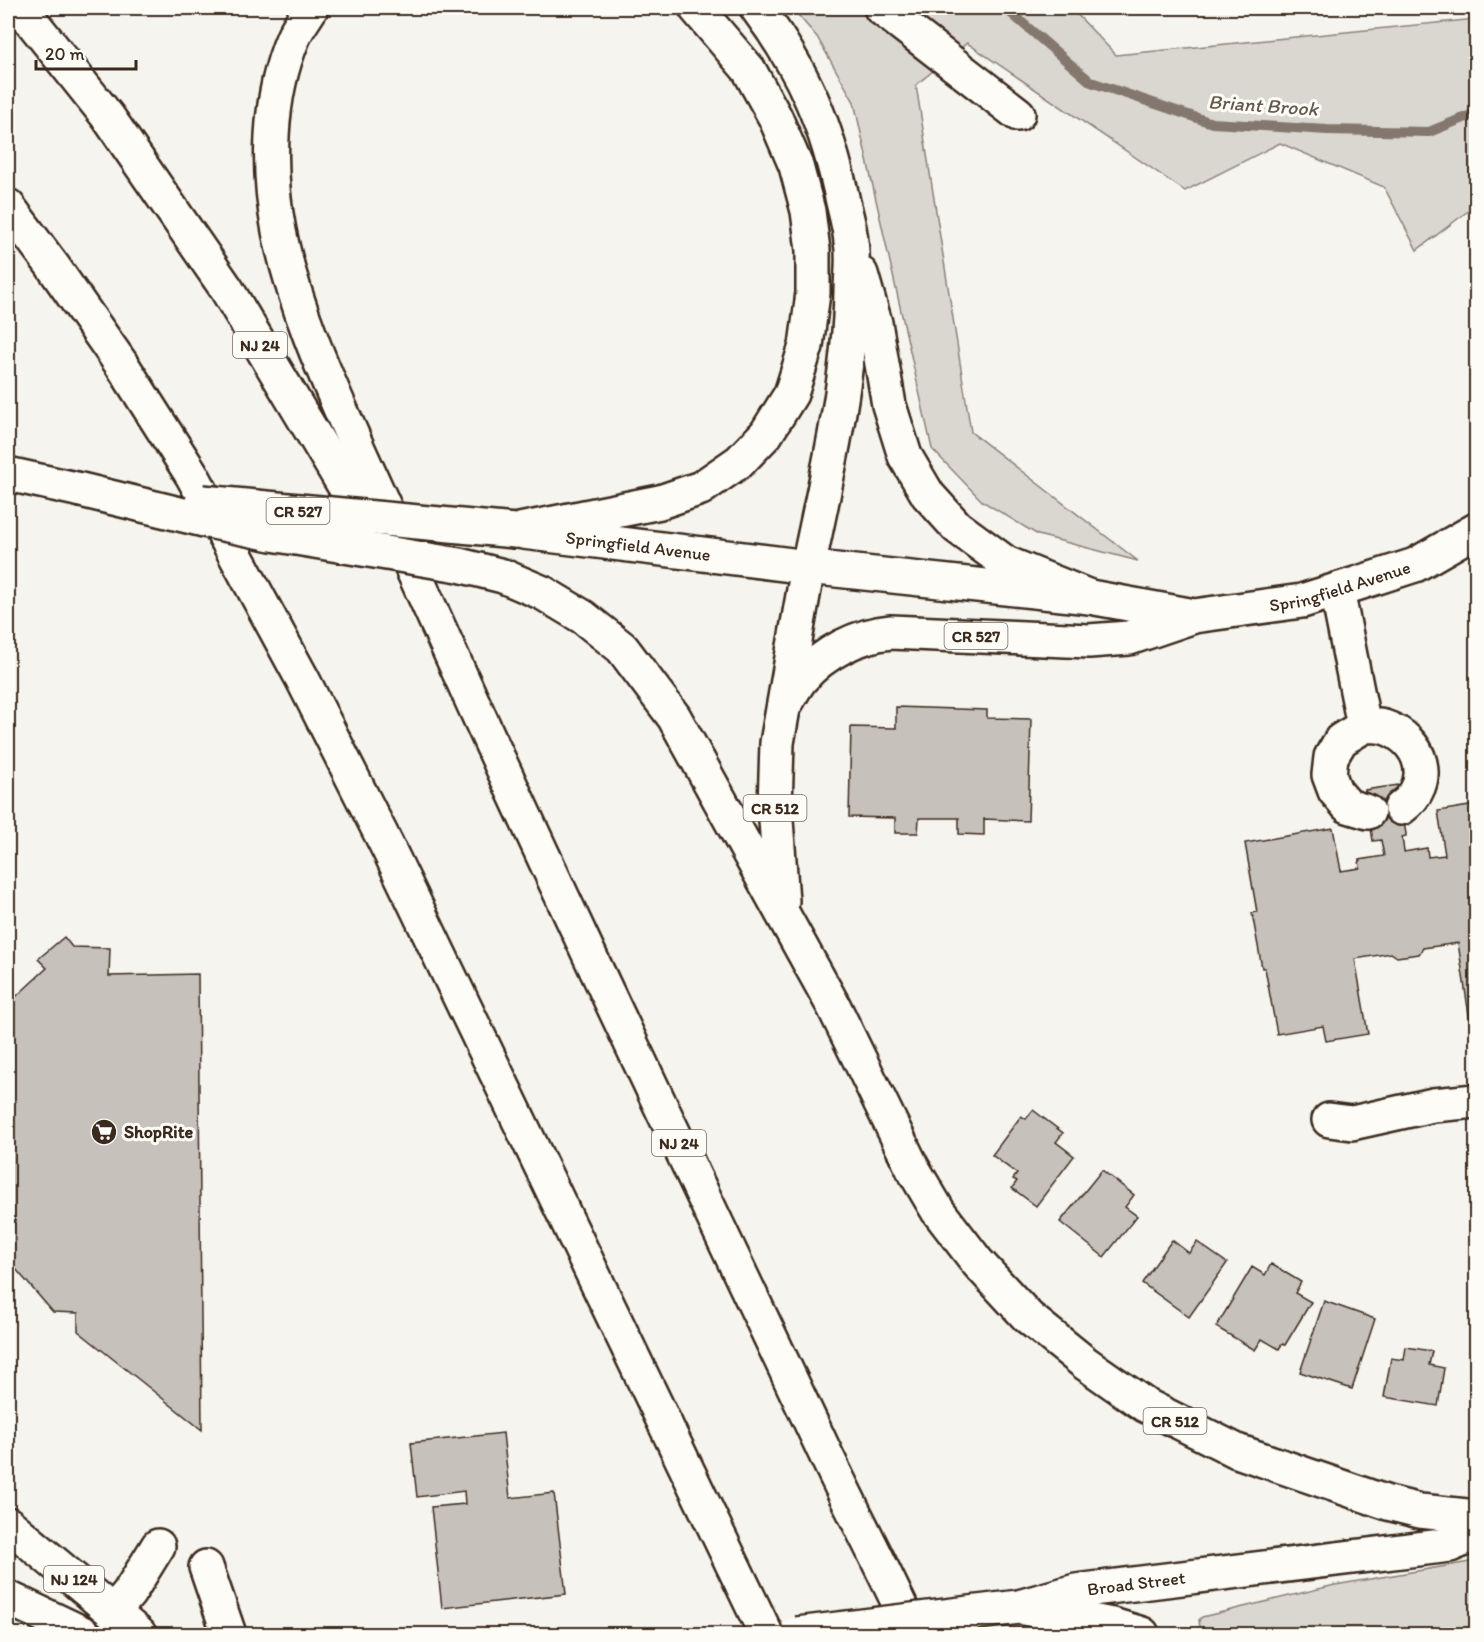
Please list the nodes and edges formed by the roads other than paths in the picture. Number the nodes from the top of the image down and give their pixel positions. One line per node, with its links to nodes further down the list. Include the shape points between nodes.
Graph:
1 (21, 8): 17 (main road, NJ 24, via 108,117 226,288)
2 (311, 8): 17 (main road, via 293,37 277,91 273,185 278,228 288,271 331,388)
3 (696, 8): 12 (main road, via 749,70 765,98 796,166 808,211 813,293 806,346 791,394 766,434 740,461 701,488 660,502)
4 (757, 8): 8 (main road, via 802,76 819,113)
5 (881, 8): 6 (main road)
6 (1018, 114)
7 (8, 206): 29 (main road, via 117,359 192,476 303,680 389,850)
8 (852, 243): 13 (main road, via 850,330 836,431); 15 (main road, via 875,323 889,405 905,456 928,495 957,527 1006,563)
9 (8, 474): 10 (main road, CR 527)
10 (81, 490): 12 (main road, Springfield Avenue / CR 527, bridge); 22 (main road, bridge, via 261,532 459,565 503,576 543,593 583,617 622,648 651,684 674,717)
11 (1476, 530): 14 (main road, Springfield Avenue / CR 527, via 1415,565)
12 (515, 531): 13 (main road, Springfield Avenue / CR 527)
13 (808, 567): 15 (main road, Springfield Avenue / CR 527); 18 (main road, CR 512)
14 (1337, 590): 16 (main road, Springfield Avenue / CR 527, via 1302,601); 19 (main road)
15 (1090, 597): 16 (main road, Springfield Avenue / CR 527)
16 (1194, 616): 18 (main road, Springfield Avenue / CR 527, via 1129,638 1089,642 874,634 858,639 813,666)
17 (472, 701): 40 (main road, NJ 24)
18 (784, 706): 22 (main road, CR 512, via 777,743 775,807)
19 (1364, 726): 20 (main road, via 1382,726 1394,732 1409,743 1419,758 1422,775 1417,790); 21 (main road, via 1341,740 1331,758 1329,775 1335,791 1348,806)
20 (1401, 808)
21 (1368, 812)
22 (783, 911): 25 (main road, CR 512, via 938,1211 978,1263 1028,1317 1086,1364 1145,1404 1209,1438 1265,1462 1409,1508)
23 (1476, 1101): 24 (main road, via 1433,1105 1352,1123)
24 (1329, 1120)
25 (1476, 1517)
26 (8, 1524): 33 (main road, NJ 124)
27 (1476, 1534): 32 (main road, Broad Street, via 1450,1545 1076,1591)
28 (158, 1546): 33 (main road)
29 (731, 1562): 37 (main road); 38 (main road)
30 (206, 1567): 36 (main road)
31 (8, 1598): 34 (main road)
32 (1019, 1607): 39 (main road, Broad Street, bridge); 41 (main road, via 1112,1625)
33 (113, 1612): 35 (main road, NJ 124)
34 (84, 1635)
35 (139, 1635)
36 (229, 1635)
37 (751, 1635)
38 (766, 1635)
39 (797, 1635)
40 (913, 1635)
41 (1142, 1635)

